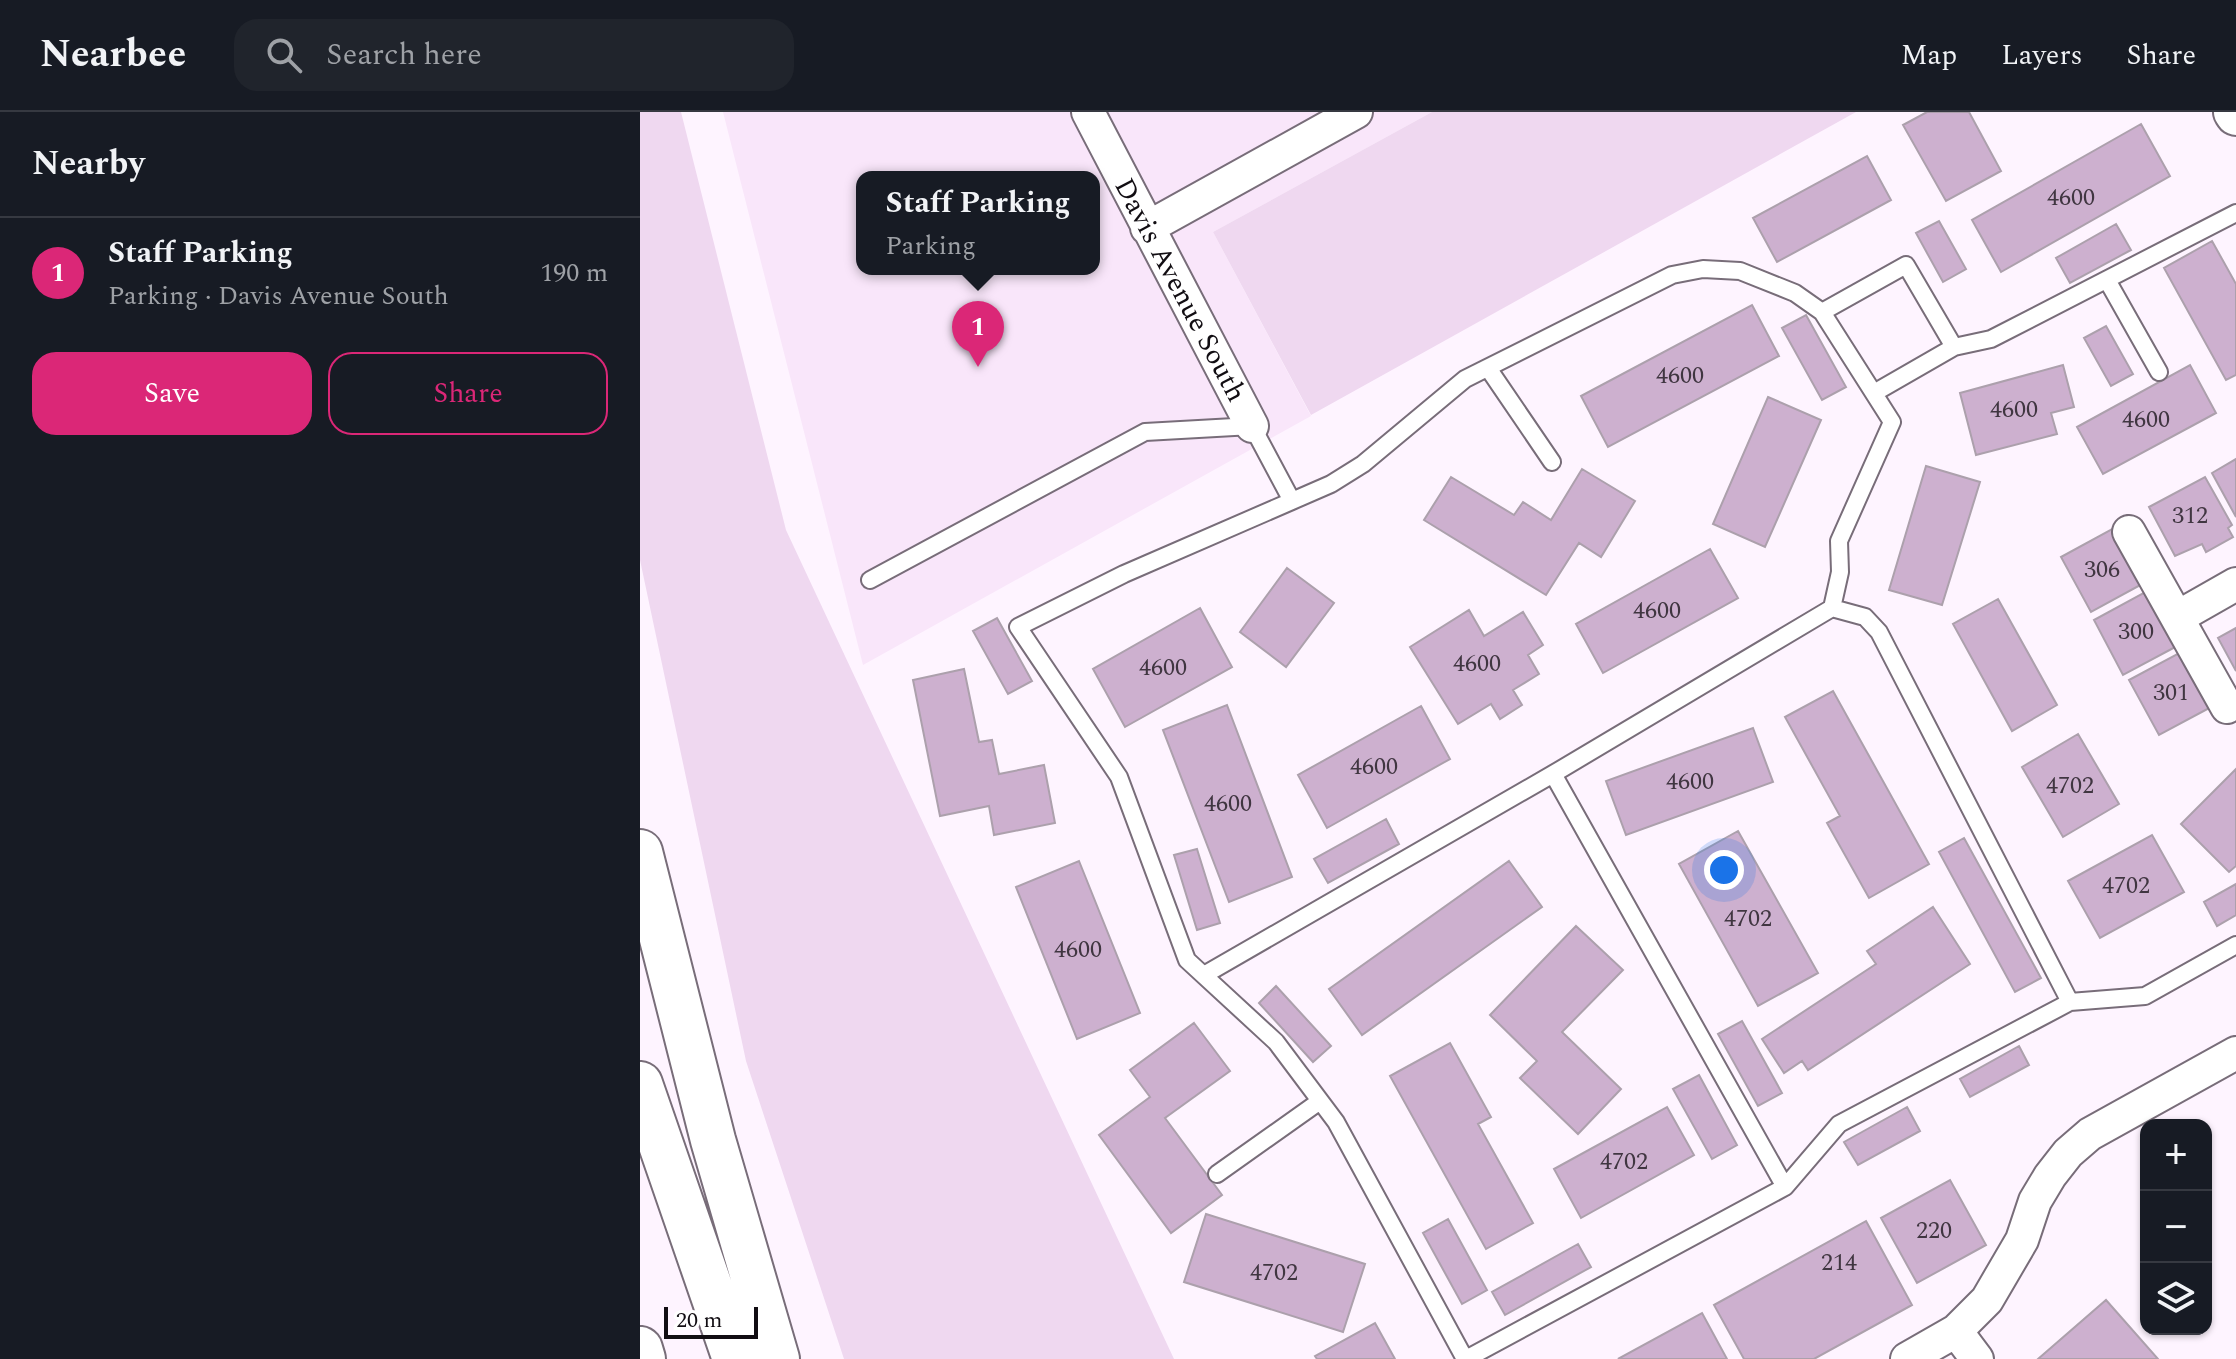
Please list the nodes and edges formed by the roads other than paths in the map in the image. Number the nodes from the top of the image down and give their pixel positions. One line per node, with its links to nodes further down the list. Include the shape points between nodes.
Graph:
1 (1088, 112): 4 (street, Davis Avenue South)
2 (1356, 112): 4 (street)
3 (2236, 213): 5 (lane)
4 (1147, 228): 11 (street, Davis Avenue South)
5 (2107, 280): 7 (lane, via 1991,339); 9 (lane)
6 (1822, 312): 7 (lane, via 1906,265); 8 (lane, via 1795,293 1740,271 1703,269 1672,275); 10 (lane)
7 (1954, 347): 10 (lane)
8 (1488, 368): 12 (lane); 13 (lane, via 1465,379 1363,464)
9 (2159, 372)
10 (1874, 393): 17 (lane, via 1892,422 1839,541 1840,572)
11 (1252, 426): 13 (lane); 15 (lane, via 1145,432)
12 (1552, 462)
13 (1292, 501): 23 (lane, via 1018,627 1119,777 1187,960)
14 (2129, 532): 18 (street)
15 (870, 580)
16 (2236, 584): 18 (street)
17 (1832, 608): 20 (lane); 24 (lane, via 1865,617 1879,632)
18 (2178, 617): 19 (street)
19 (2227, 707)
20 (1553, 774): 23 (lane); 30 (lane)
21 (640, 852): 36 (highway, via 713,1140)
22 (2236, 945): 24 (lane, via 2145,996)
23 (1204, 975): 27 (lane, via 1276,1042)
24 (2070, 1002): 30 (lane, via 1839,1124)
25 (2236, 1053): 31 (street, via 2090,1134 2068,1153 2035,1201 2022,1240 1987,1300)
26 (640, 1084): 35 (highway)
27 (1320, 1101): 29 (lane); 37 (lane)
28 (640, 1162): 34 (highway)
29 (1217, 1174)
30 (1785, 1187): 37 (lane)
31 (1956, 1331): 38 (street); 39 (street)
32 (640, 1349): 33 (highway)
33 (643, 1359)
34 (708, 1359)
35 (735, 1359)
36 (777, 1359)
37 (1465, 1359)
38 (1907, 1359)
39 (1977, 1359)

